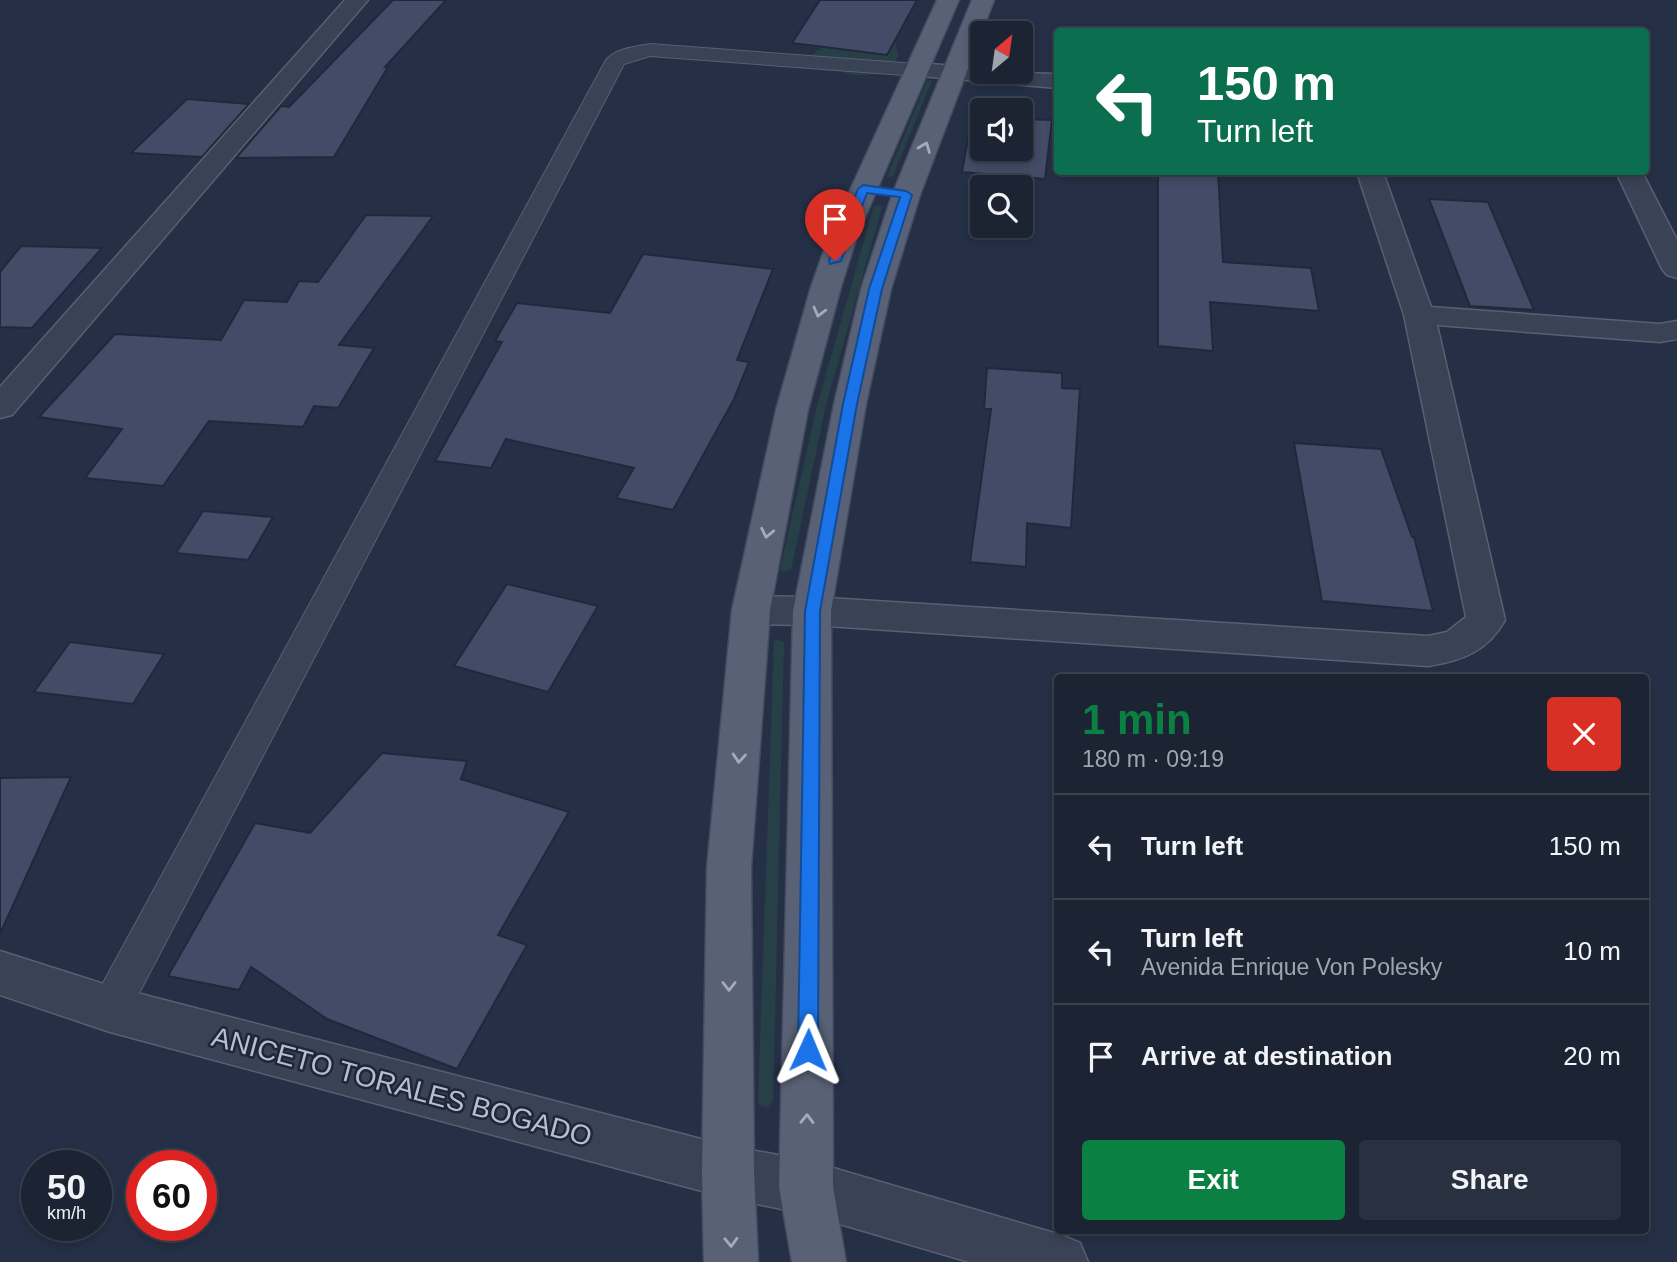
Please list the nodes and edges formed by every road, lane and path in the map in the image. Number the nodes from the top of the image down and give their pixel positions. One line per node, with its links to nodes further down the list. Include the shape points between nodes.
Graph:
1 (356, 0): 14 (street)
2 (948, 0): 4 (main road)
3 (983, 0): 5 (main road)
4 (917, 70): 5 (street); 9 (main road); 18 (lane, via 650,50 616,60)
5 (954, 74): 6 (street); 10 (main road, one-way to 5)
6 (1054, 81)
7 (1371, 175): 12 (street)
8 (1630, 175): 11 (street)
9 (863, 189): 10 (main road); 15 (main road, one-way to 15, via 826,287 792,410)
10 (906, 195): 16 (main road, via 876,289 850,404)
11 (1677, 269)
12 (1419, 315): 13 (street, via 1660,333); 16 (street, via 1486,620 1471,638 1455,647 1428,651)
13 (1677, 330)
14 (0, 407)
15 (751, 610): 16 (street); 19 (main road, one-way to 19, via 729,868)
16 (813, 611): 20 (main road, one-way to 16)
17 (0, 973): 18 (street, ANICETO TORALES BOGADO)
18 (110, 1009): 19 (street, ANICETO TORALES BOGADO)
19 (728, 1172): 20 (street, ANICETO TORALES BOGADO); 21 (main road, one-way to 21)
20 (806, 1187): 22 (main road); 23 (street, ANICETO TORALES BOGADO)
21 (731, 1262)
22 (819, 1262)
23 (1061, 1262)

